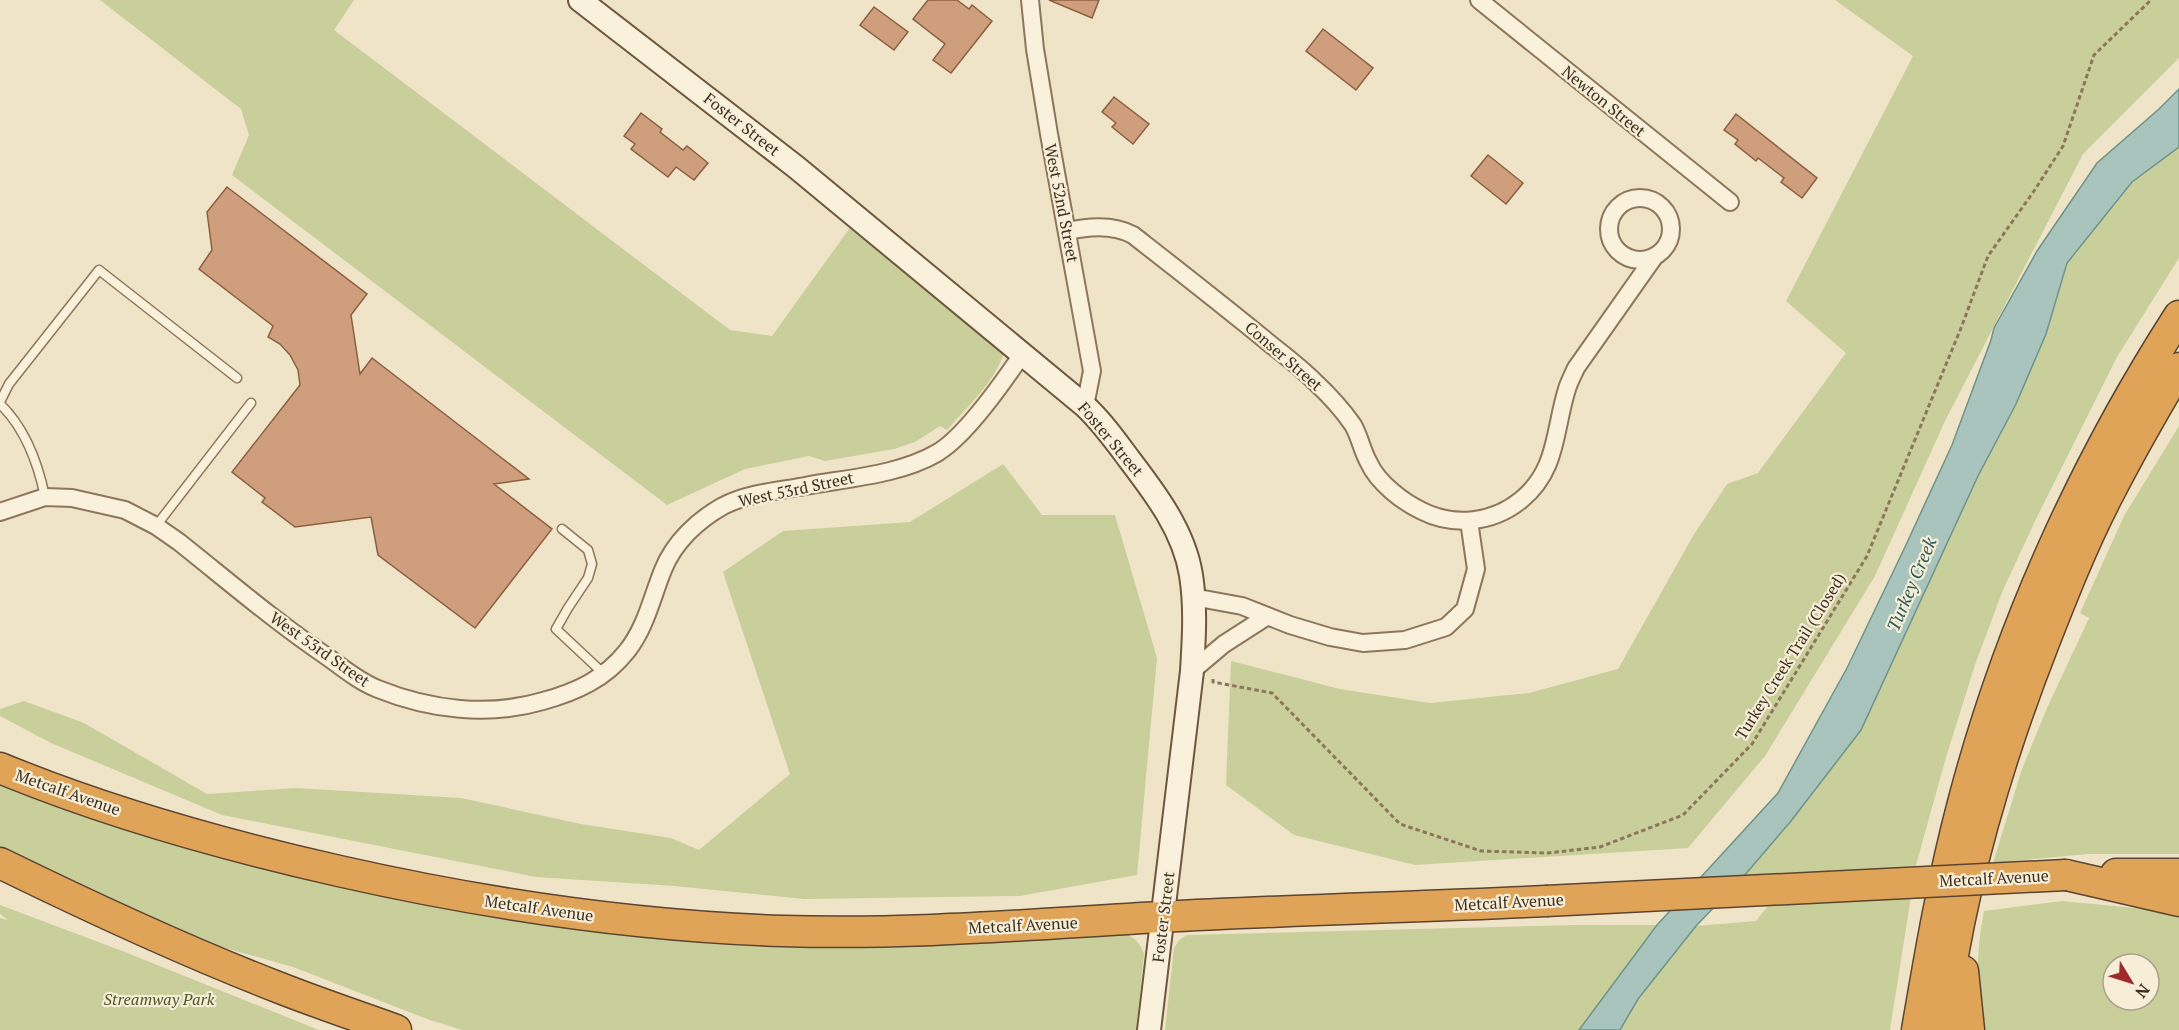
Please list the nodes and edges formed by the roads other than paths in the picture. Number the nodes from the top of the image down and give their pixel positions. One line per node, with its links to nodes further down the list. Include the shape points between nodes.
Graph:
1 (580, 0): 8 (street, Foster Street, via 796,167)
2 (1030, 0): 5 (street, West 52nd Street)
3 (1479, 0): 4 (street, Newton Street)
4 (1730, 202)
5 (1068, 231): 14 (street, West 52nd Street, via 1092,371); 18 (street, Conser Street, via 1098,227 1122,229 1133,235 1313,379 1353,425 1382,482 1422,511)
6 (1655, 256): 18 (street, Conser Street, via 1576,368 1567,389 1554,451 1531,489 1505,509)
7 (2179, 316): 34 (highway, via 2115,422 2075,501 2012,652 1963,803 1934,925)
8 (1023, 353): 14 (street, Foster Street); 24 (street, West 53rd Street, via 954,441 937,453 901,468 744,497 709,514 672,552 640,631 619,662)
9 (2179, 368): 16 (highway)
10 (237, 378): 12 (lane, via 99,270 9,384)
11 (2179, 400): 16 (highway)
12 (0, 403): 15 (lane, via 13,417 33,456)
13 (251, 403): 19 (lane)
14 (1085, 406): 21 (street, Foster Street, via 1156,494 1175,527 1191,573)
15 (45, 496): 17 (street, West 53rd Street); 19 (street, West 53rd Street, via 97,502 125,510)
16 (2107, 497): 31 (highway, via 2067,582 2020,704 1983,820)
17 (0, 513)
18 (1469, 521): 22 (street, via 1476,569 1465,609 1446,627 1405,640 1363,643)
19 (156, 526): 24 (street, West 53rd Street, via 310,646 377,689 434,706 502,710 568,694)
20 (562, 529): 24 (lane, via 588,550 592,564 588,578 556,629)
21 (1193, 597): 22 (street, via 1242,606); 23 (street, Foster Street, via 1196,619)
22 (1266, 617): 23 (street)
23 (1192, 671): 30 (street, Foster Street)
24 (604, 674)
25 (0, 768): 30 (highway, Metcalf Avenue, via 106,807 276,857 496,903 602,917 784,931 892,931)
26 (0, 863): 32 (highway, via 196,954)
27 (2179, 874): 28 (highway)
28 (2066, 875): 29 (highway); 30 (highway, Metcalf Avenue, bridge)
29 (2179, 901)
30 (1162, 917): 33 (street, Foster Street)
31 (1960, 923): 35 (highway); 36 (highway)
32 (396, 1030)
33 (1149, 1030)
34 (1917, 1030)
35 (1942, 1030)
36 (1969, 1030)

